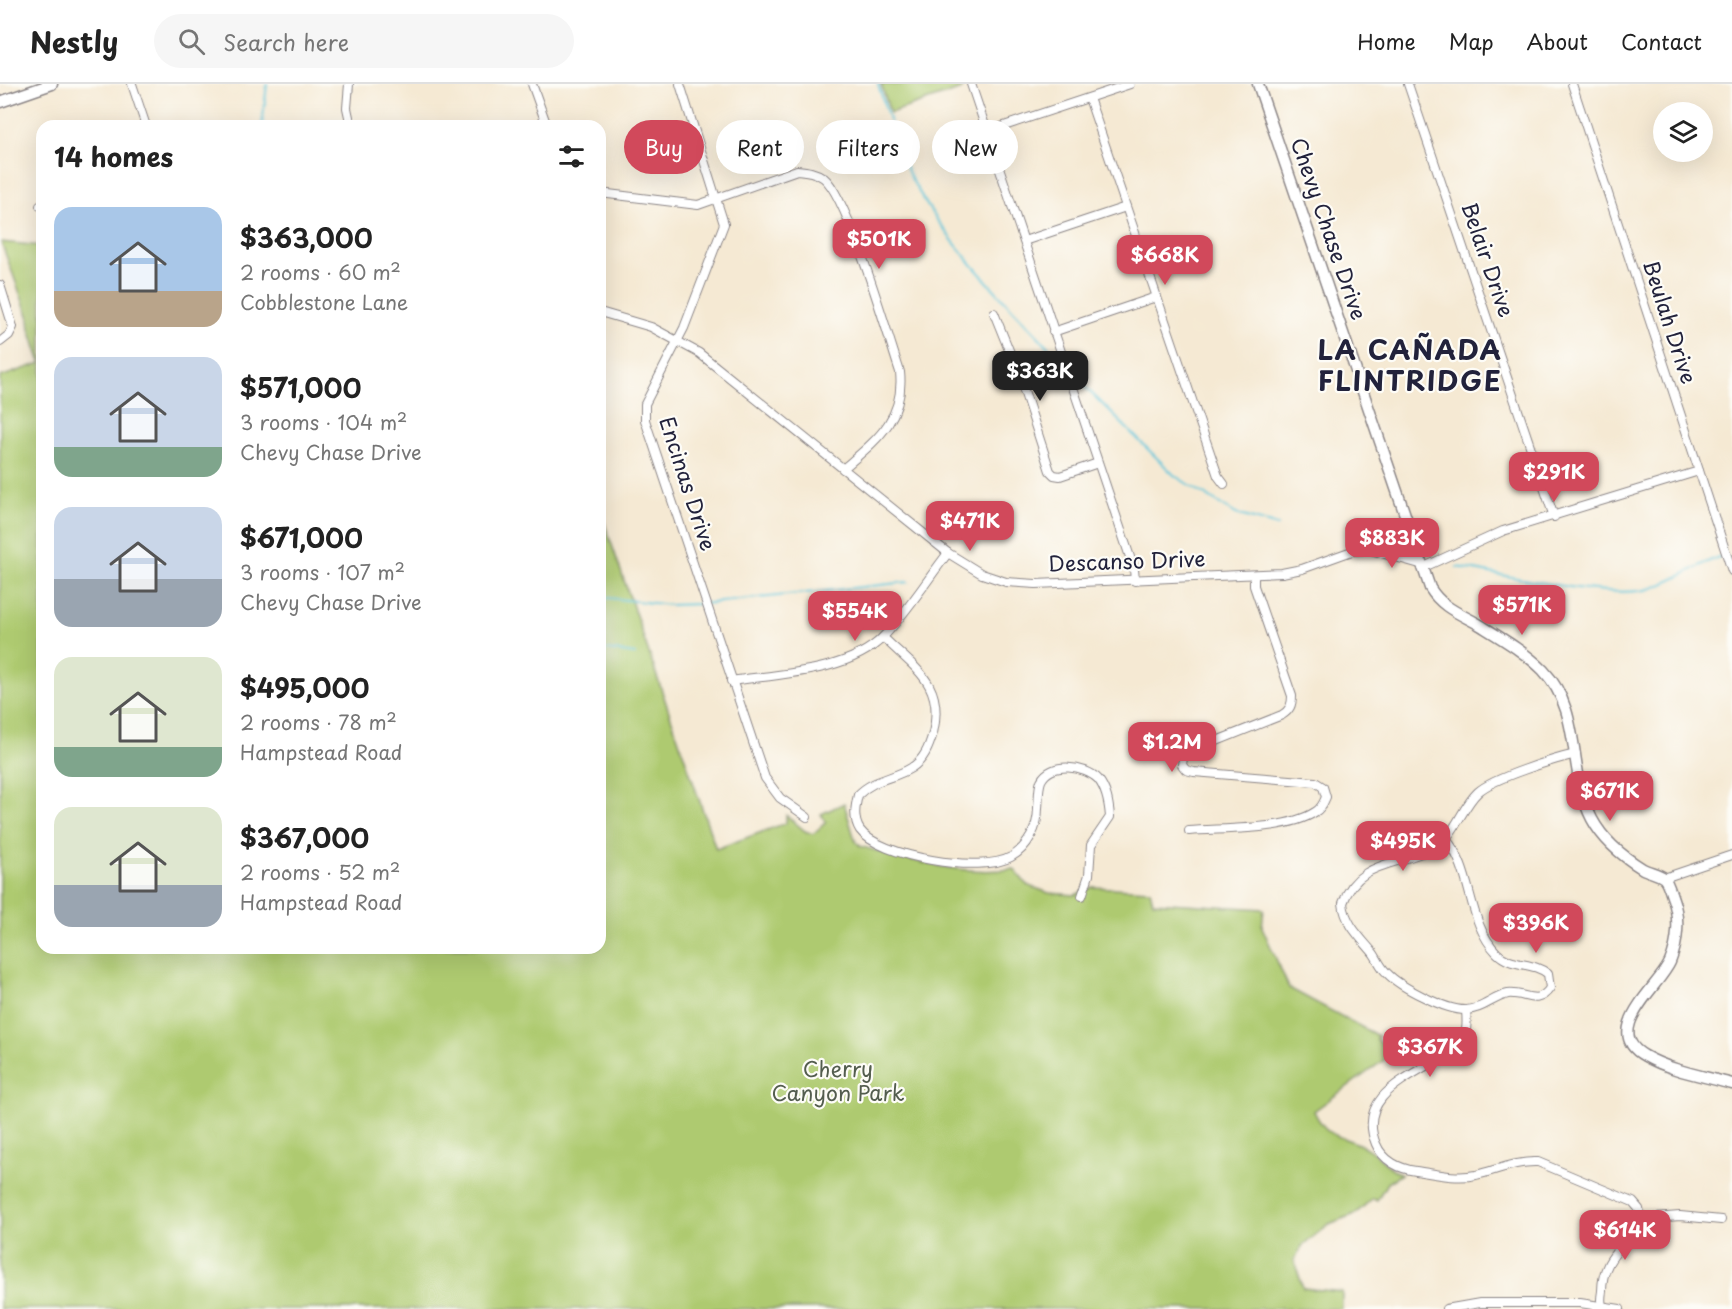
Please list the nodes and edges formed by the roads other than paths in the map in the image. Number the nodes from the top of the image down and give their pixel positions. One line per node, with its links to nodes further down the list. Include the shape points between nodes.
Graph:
1 (52, 84): 12 (main road)
2 (132, 84): 13 (street)
3 (349, 84): 14 (street)
4 (532, 84): 15 (street)
5 (971, 84): 16 (street)
6 (1130, 84): 11 (street)
7 (1258, 84): 35 (main road, Chevy Chase Drive)
8 (1408, 84): 34 (street, Belair Drive)
9 (1572, 84): 32 (street, Beulah Drive)
10 (682, 85): 20 (street, Encinas Drive)
11 (1089, 98): 17 (street); 21 (street)
12 (0, 102)
13 (144, 120)
14 (350, 120)
15 (544, 120)
16 (982, 120)
17 (1018, 121)
18 (1001, 174): 22 (street)
19 (606, 194): 20 (street, via 698,205)
20 (718, 199): 28 (street, Encinas Drive, via 724,224); 31 (street, via 797,170 823,177 842,204 900,372 901,388 897,411 891,420)
21 (1126, 207): 22 (street); 24 (street)
22 (1024, 241): 27 (street)
23 (0, 285): 29 (street, via 13,327)
24 (1156, 297): 27 (street); 33 (street)
25 (606, 313): 28 (street, Descanso Drive)
26 (994, 313): 30 (street, via 1050,471 1060,476)
27 (1053, 332): 30 (street)
28 (678, 340): 31 (street, Descanso Drive); 43 (street, Encinas Drive, via 645,404 645,420)
29 (0, 342)
30 (1098, 463): 41 (street)
31 (843, 470): 37 (street, Descanso Drive)
32 (1699, 471): 34 (street); 39 (street, Beulah Drive)
33 (1224, 484)
34 (1554, 517): 38 (street, via 1503,531)
35 (1414, 546): 36 (street, Descanso Drive); 38 (main road, Chevy Chase Drive)
36 (1372, 550): 38 (street); 40 (street, Descanso Drive, via 1352,551 1291,572)
37 (948, 553): 41 (street, Descanso Drive, via 982,574 1006,582); 42 (street)
38 (1421, 566): 44 (main road, Chevy Chase Drive, via 1434,594 1446,607 1526,656 1548,676 1565,704)
39 (1732, 571)
40 (1254, 575): 41 (street, Descanso Drive); 46 (street, via 1254,586 1292,704 1282,715 1189,752 1182,765 1194,772 1315,782 1323,787 1326,797 1316,812 1296,820)
41 (1135, 581)
42 (883, 637): 43 (street, via 848,660); 50 (street, via 929,684 936,698 936,718 925,755 917,764 877,780 858,795 855,818 860,830 881,846 926,858 956,864 994,864 1022,849 1031,837 1037,823 1041,781 1048,773 1060,768 1086,771 1104,789 1110,817 1091,845 1089,875)
43 (731, 681): 45 (street, Encinas Drive, via 765,778 780,798)
44 (1576, 754): 47 (street, via 1491,783 1478,792); 49 (main road, Chevy Chase Drive, via 1583,797 1598,829 1620,852)
45 (807, 817)
46 (1189, 831)
47 (1446, 839): 51 (street, via 1457,852 1475,916 1488,942 1506,961 1542,970 1550,981 1546,994 1538,999 1509,994); 51 (street, via 1427,851 1356,879 1345,897 1344,913 1386,973 1447,1006)
48 (1732, 855): 49 (street)
49 (1664, 878): 52 (main road, via 1676,912 1674,948 1667,968 1634,1014 1630,1039 1639,1052 1655,1061)
50 (1082, 896)
51 (1466, 1010): 53 (street, via 1467,1027 1459,1044 1393,1087 1378,1104 1373,1133 1383,1155 1406,1170 1456,1177 1525,1161 1538,1162 1633,1202)
52 (1732, 1084)
53 (1641, 1219): 54 (street, via 1680,1216); 55 (street, via 1604,1268)
54 (1721, 1220)
55 (1602, 1307): 56 (street, via 1480,1303); 57 (street)
56 (1446, 1309)
57 (1620, 1309)

